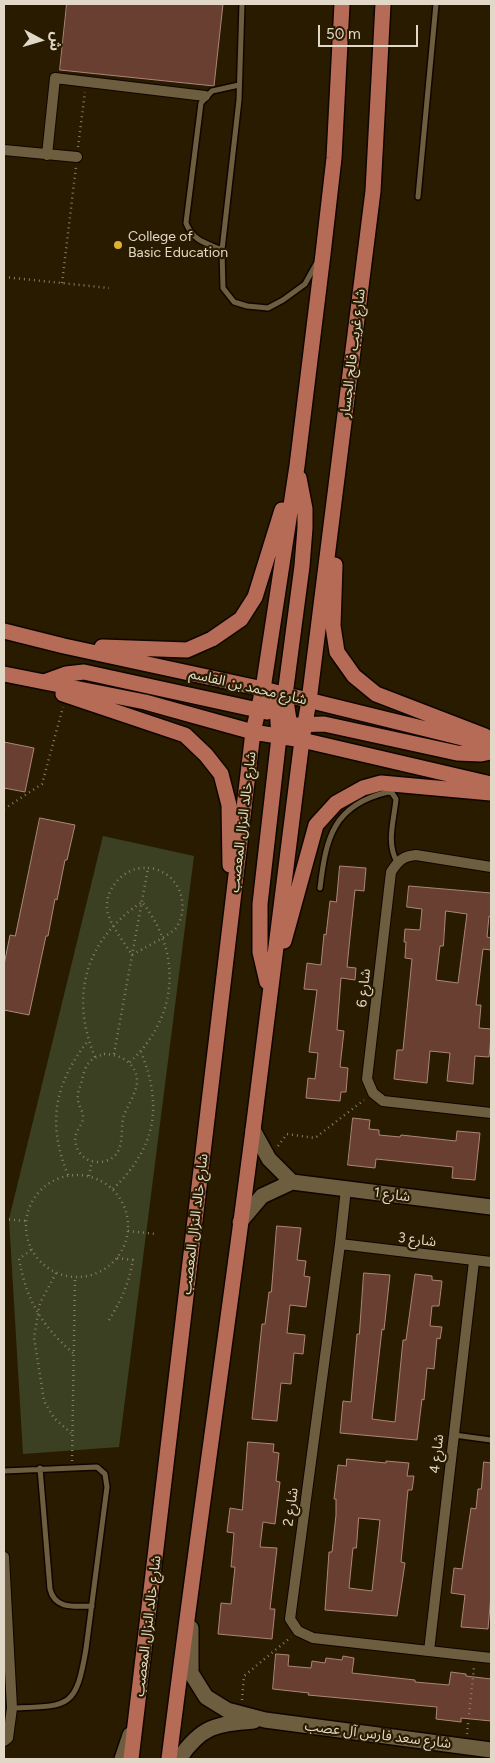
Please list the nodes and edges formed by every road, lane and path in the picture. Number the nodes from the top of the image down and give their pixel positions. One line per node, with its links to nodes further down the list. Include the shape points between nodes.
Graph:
1 (242, 4): 6 (lane)
2 (342, 4): 13 (main road, via 334,158)
3 (384, 4): 18 (main road, شارع غريب فالح الجسار, via 373,191)
4 (436, 4): 11 (lane)
5 (86, 81): 7 (street); 9 (street, via 55,78); 10 (path)
6 (239, 85): 7 (lane, via 212,91); 12 (lane)
7 (205, 96): 12 (lane, via 199,111 186,223 194,237)
8 (4, 150): 9 (street)
9 (47, 154): 10 (street)
10 (77, 158): 15 (path)
11 (418, 197)
12 (222, 250): 13 (lane, via 223,288 234,302 268,308 305,284)
13 (323, 254): 17 (main road)
14 (4, 277): 15 (path)
15 (62, 283): 16 (path)
16 (109, 288)
17 (296, 466): 20 (main road, via 255,598 241,619 212,639 187,650); 23 (main road); 25 (main road, via 305,528)
18 (337, 477): 26 (main road, شارع غريب فالح الجسار); 30 (main road, via 333,626 337,652 354,676 376,694)
19 (4, 631): 20 (main road, شارع محمد بن القاسم)
20 (64, 646): 23 (main road, شارع محمد بن القاسم)
21 (4, 674): 22 (main road); 24 (main road)
22 (44, 682): 27 (main road, via 84,672); 29 (main road, via 146,702)
23 (262, 689): 25 (main road, شارع محمد بن القاسم); 27 (main road, شارع خالد النزال المعصب); 28 (main road, via 272,698)
24 (66, 695): 36 (path, via 42,784); 43 (main road, via 186,735 221,774 229,805)
25 (285, 695): 26 (main road, شارع محمد بن القاسم); 28 (main road)
26 (309, 701): 28 (main road); 32 (main road, شارع محمد بن القاسم)
27 (259, 710): 28 (main road); 29 (main road, شارع خالد النزال المعصب)
28 (287, 723): 29 (main road); 31 (main road); 31 (main road); 33 (main road, via 324,724 469,755); 46 (main road, via 260,904 260,952)
29 (254, 732): 43 (main road, شارع خالد النزال المعصب)
30 (491, 738)
31 (302, 740): 34 (main road); 46 (main road)
32 (491, 745)
33 (491, 752)
34 (491, 784)
35 (491, 793): 46 (main road, via 381,783 336,802 316,825)
36 (4, 809)
37 (397, 862): 38 (street, via 405,855 416,855); 40 (lane, via 391,841 395,802 394,796 388,792 367,798 348,809 337,823 324,860); 52 (street, شارع 6, via 388,885 368,1079)
38 (491, 867)
39 (148, 868): 41 (path); 42 (path, via 134,869 122,875 112,886 108,912); 44 (path, via 161,871 172,879 180,890 183,903 175,929)
40 (320, 888)
41 (142, 902): 42 (path); 44 (path); 45 (path)
42 (113, 926): 45 (path); 47 (path, via 100,942 85,980 82,1000)
43 (230, 927): 93 (main road, شارع خالد النزال المعصب)
44 (163, 936): 45 (path); 48 (path, via 170,976 168,997 163,1017)
45 (132, 955): 49 (path)
46 (269, 993): 54 (main road)
47 (88, 1041): 50 (path); 57 (path, via 65,1075 56,1115 56,1136)
48 (141, 1052): 51 (path); 60 (path, via 149,1071 153,1114 140,1156)
49 (114, 1054): 50 (path); 51 (path)
50 (95, 1057): 56 (path, via 86,1065 77,1096 83,1118 75,1142 84,1157)
51 (129, 1063): 56 (path, via 137,1083 124,1117 120,1148 111,1159)
52 (373, 1093): 53 (street, via 383,1101); 55 (path, via 315,1138 288,1134)
53 (491, 1113)
54 (253, 1130): 55 (street); 65 (main road)
55 (268, 1159): 59 (street)
56 (92, 1161): 58 (path)
57 (68, 1175): 58 (path); 64 (path, via 44,1186 32,1202)
58 (89, 1176): 60 (path)
59 (292, 1182): 61 (street, شارع 1); 65 (street, via 262,1196)
60 (113, 1189): 66 (path, via 122,1201)
61 (346, 1190): 62 (street, شارع 1); 68 (street, شارع 2)
62 (491, 1204)
63 (4, 1219): 64 (path)
64 (26, 1221): 69 (path)
65 (240, 1222): 85 (main road)
66 (128, 1231): 67 (path); 70 (path, via 125,1245)
67 (156, 1234)
68 (340, 1244): 71 (street, شارع 3); 88 (street, شارع 2, via 290,1619)
69 (31, 1250): 73 (path, via 39,1261); 75 (path, via 19,1259 23,1281)
70 (117, 1258): 74 (path, via 98,1273); 76 (path, via 133,1260 129,1282)
71 (474, 1261): 72 (street, شارع 3); 79 (street, شارع 4)
72 (491, 1262)
73 (56, 1273): 74 (path); 75 (path, via 40,1303)
74 (75, 1277): 77 (path)
75 (38, 1314): 77 (path, via 56,1338); 78 (path, via 34,1337 44,1401 54,1418)
76 (110, 1320)
77 (74, 1353): 78 (path)
78 (72, 1434): 81 (path)
79 (453, 1435): 80 (lane); 89 (street, شارع 4)
80 (491, 1440)
81 (72, 1467): 82 (lane); 87 (lane, via 97,1467 105,1474)
82 (40, 1468): 83 (lane); 87 (lane, via 52,1596 62,1605)
83 (4, 1471)
84 (4, 1557): 86 (street)
85 (192, 1574): 94 (street, شارع سعد فارس آل عصب, via 190,1673 206,1697 227,1710); 101 (main road)
86 (4, 1579): 92 (street)
87 (92, 1606): 92 (lane, via 82,1674 72,1697 54,1706)
88 (298, 1631): 89 (street, via 313,1638); 94 (path, via 244,1676)
89 (429, 1651): 90 (street)
90 (475, 1656): 91 (street); 97 (path)
91 (491, 1658)
92 (12, 1708): 96 (street, via 8,1738)
93 (138, 1710): 99 (street); 100 (main road, شارع خالد النزال المعصب)
94 (241, 1714): 95 (street, شارع سعد فارس آل عصب)
95 (265, 1720): 97 (street, شارع سعد فارس آل عصب); 102 (street, شارع سعد فارس آل عصب, via 204,1730)
96 (4, 1741)
97 (466, 1746): 98 (street, شارع سعد فارس آل عصب)
98 (491, 1750)
99 (122, 1759)
100 (131, 1759)
101 (169, 1759)
102 (179, 1759)

